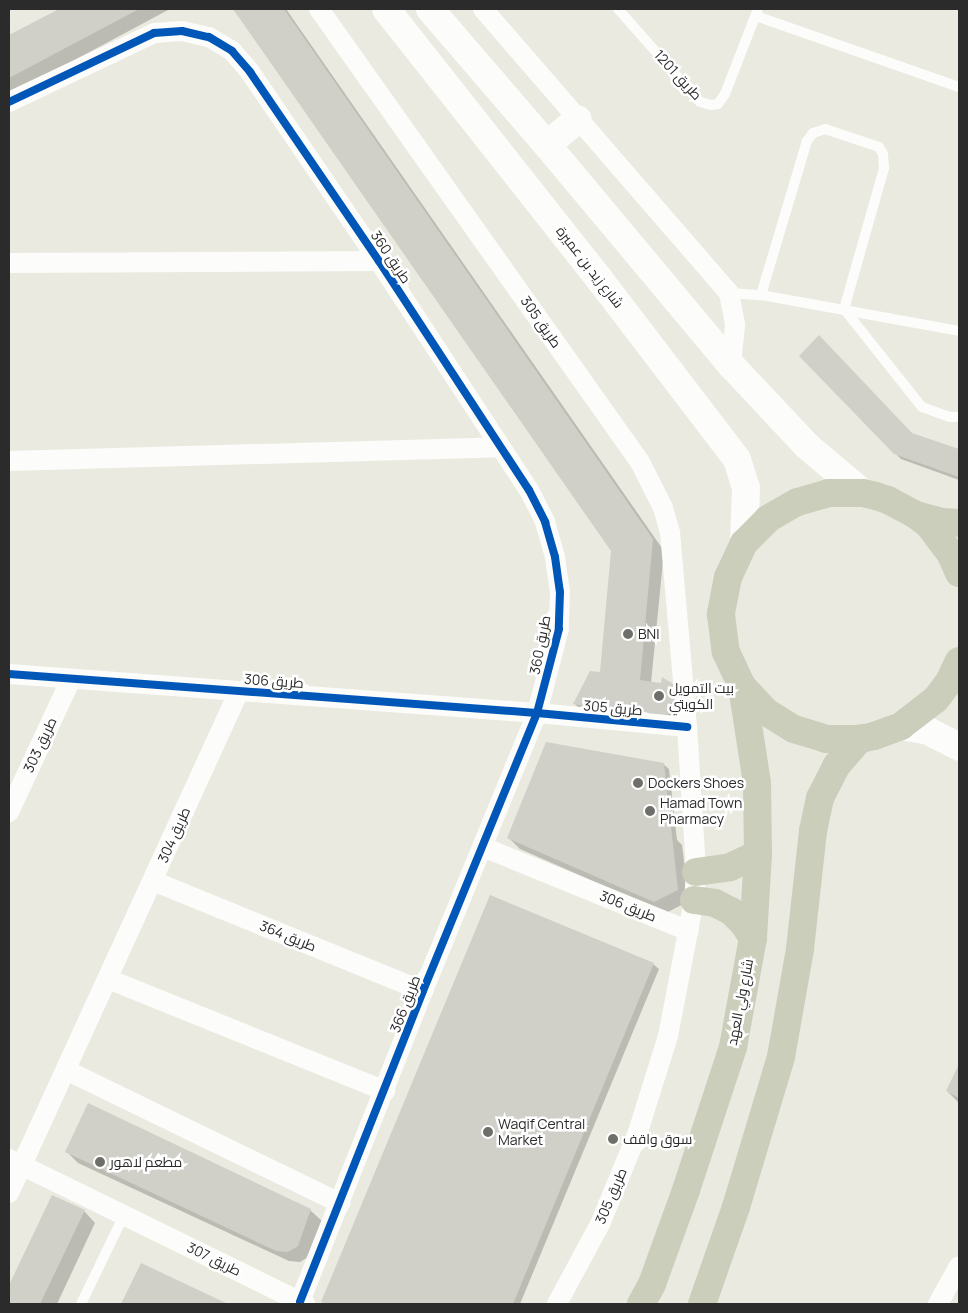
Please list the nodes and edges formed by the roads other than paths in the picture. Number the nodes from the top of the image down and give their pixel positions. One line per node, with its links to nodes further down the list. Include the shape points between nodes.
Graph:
1 (319, 9): 34 (street, طريق 305, via 640,462 652,484 670,532)
2 (386, 9): 24 (street, شارع زيد بن عميرة, via 737,459 746,488)
3 (430, 9): 10 (street)
4 (483, 9): 9 (street)
5 (618, 9): 6 (lane, طريق 1201, via 700,102 711,106 722,100)
6 (757, 12): 7 (lane, طريق 1201)
7 (959, 87)
8 (9, 102): 11 (street, طريق 360, via 154,33 182,31 208,37 232,51 250,72)
9 (578, 119): 10 (street); 13 (street)
10 (548, 145): 17 (street)
11 (379, 260): 12 (street); 19 (street, طريق 360)
12 (9, 263)
13 (729, 294): 14 (lane); 17 (street, via 735,325)
14 (760, 294): 15 (lane); 15 (lane, via 807,141 813,132 825,129 879,147 883,154 884,168)
15 (844, 309): 16 (lane); 18 (lane, via 922,406)
16 (959, 331)
17 (731, 365): 21 (street, via 807,446)
18 (959, 418)
19 (501, 447): 20 (street); 32 (street, طريق 360, via 545,522 560,592 559,629)
20 (9, 461)
21 (863, 493): 22 (main road, via 888,500); 24 (main road, via 829,493 797,502 768,519)
22 (916, 515): 23 (main road); 25 (main road, via 929,525 950,552)
23 (959, 523)
24 (744, 543): 30 (main road, via 728,577 721,614 726,652)
25 (959, 573)
26 (959, 662): 28 (street); 33 (main road, via 936,699)
27 (9, 674): 29 (street, طريق 306)
28 (959, 678)
29 (71, 679): 31 (street, طريق 306); 37 (street, طريق 303)
30 (742, 686): 35 (main road, via 765,711 794,729 826,738); 39 (main road, شارع ولي العهد, via 757,783)
31 (239, 691): 32 (street, طريق 306); 41 (street, طريق 304)
32 (537, 713): 34 (street, طريق 305); 38 (street, طريق 366)
33 (902, 726): 35 (main road); 36 (street, via 928,731)
34 (687, 727): 40 (street, طريق 305)
35 (860, 739): 58 (main road, via 837,766 820,798 813,831 800,949 781,1057 736,1207)
36 (959, 747)
37 (9, 812)
38 (483, 847): 43 (street, طريق 306); 46 (street, طريق 366)
39 (758, 854): 40 (main road, via 730,867); 44 (main road, شارع ولي العهد)
40 (696, 872): 42 (street, طريق 305)
41 (153, 881): 45 (street, طريق 304); 46 (street, طريق 364)
42 (694, 900): 43 (street, طريق 305); 44 (main road, via 715,903 731,911)
43 (689, 931): 56 (street, طريق 305, via 668,1036 638,1132 600,1224)
44 (753, 938): 57 (main road, شارع ولي العهد, via 732,1047 686,1190 652,1284)
45 (108, 979): 47 (street, طريق 304); 48 (street)
46 (423, 991): 48 (street, طريق 366)
47 (66, 1070): 49 (street, طريق 304); 51 (street)
48 (385, 1090): 51 (street, طريق 366)
49 (15, 1162): 50 (street, طريق 304); 52 (street, طريق 307)
50 (9, 1193)
51 (340, 1203): 54 (street, طريق 366)
52 (124, 1215): 54 (street, طريق 307); 55 (lane)
53 (959, 1266): 59 (street)
54 (301, 1303)
55 (81, 1304)
56 (557, 1304)
57 (641, 1304)
58 (702, 1304)
59 (938, 1304)

